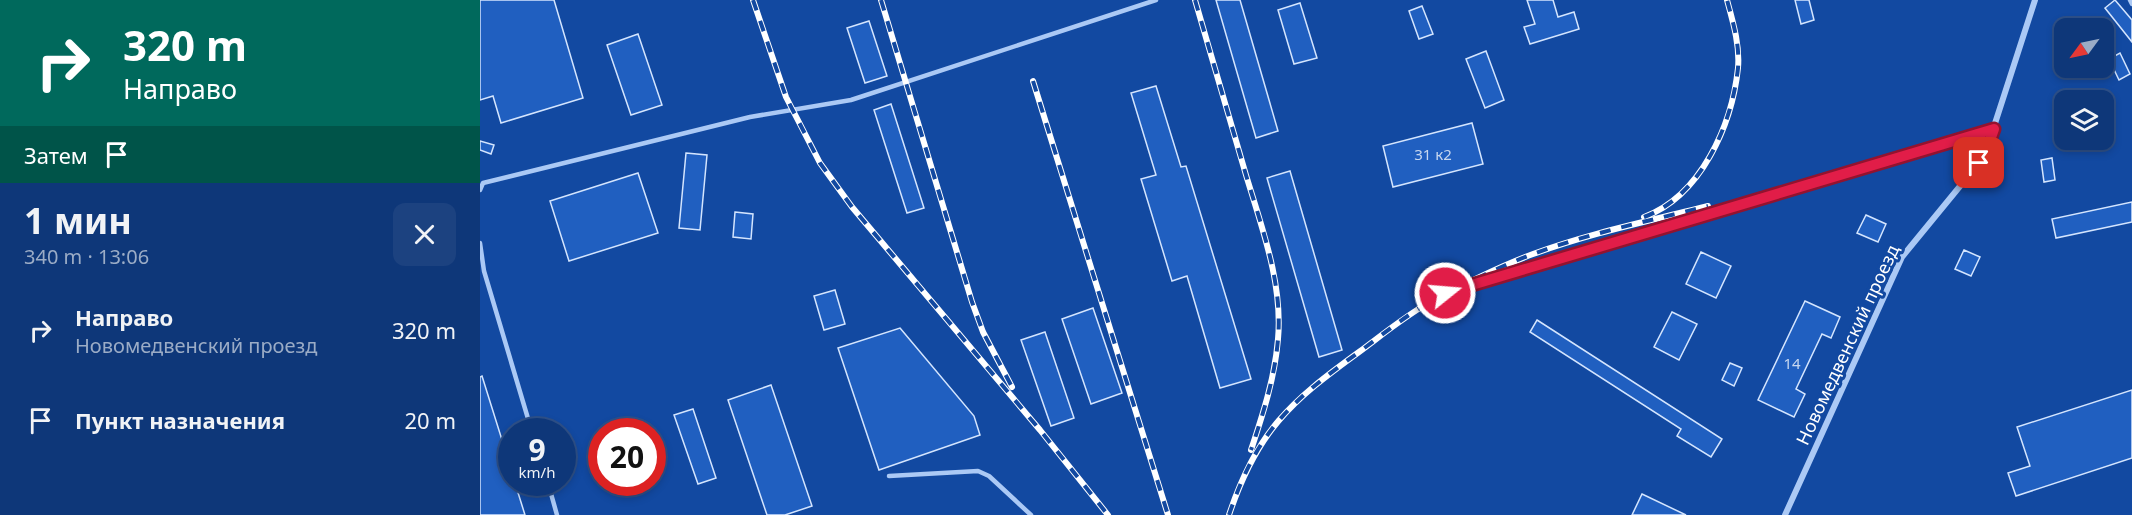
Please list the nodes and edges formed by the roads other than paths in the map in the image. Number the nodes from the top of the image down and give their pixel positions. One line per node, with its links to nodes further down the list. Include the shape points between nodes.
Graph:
1 (1156, 0): 4 (lane, via 851,100 728,122 483,183)
2 (2035, 0): 3 (street, Новомедвенский проезд)
3 (1994, 129): 6 (lane); 12 (street, Новомедвенский проезд, via 1979,163 1902,257)
4 (480, 190)
5 (480, 243): 7 (lane, via 484,271)
6 (1445, 293)
7 (528, 418)
8 (889, 476): 11 (lane, via 978,471)
9 (552, 496): 10 (lane)
10 (557, 515)
11 (1031, 515)
12 (1785, 515)

